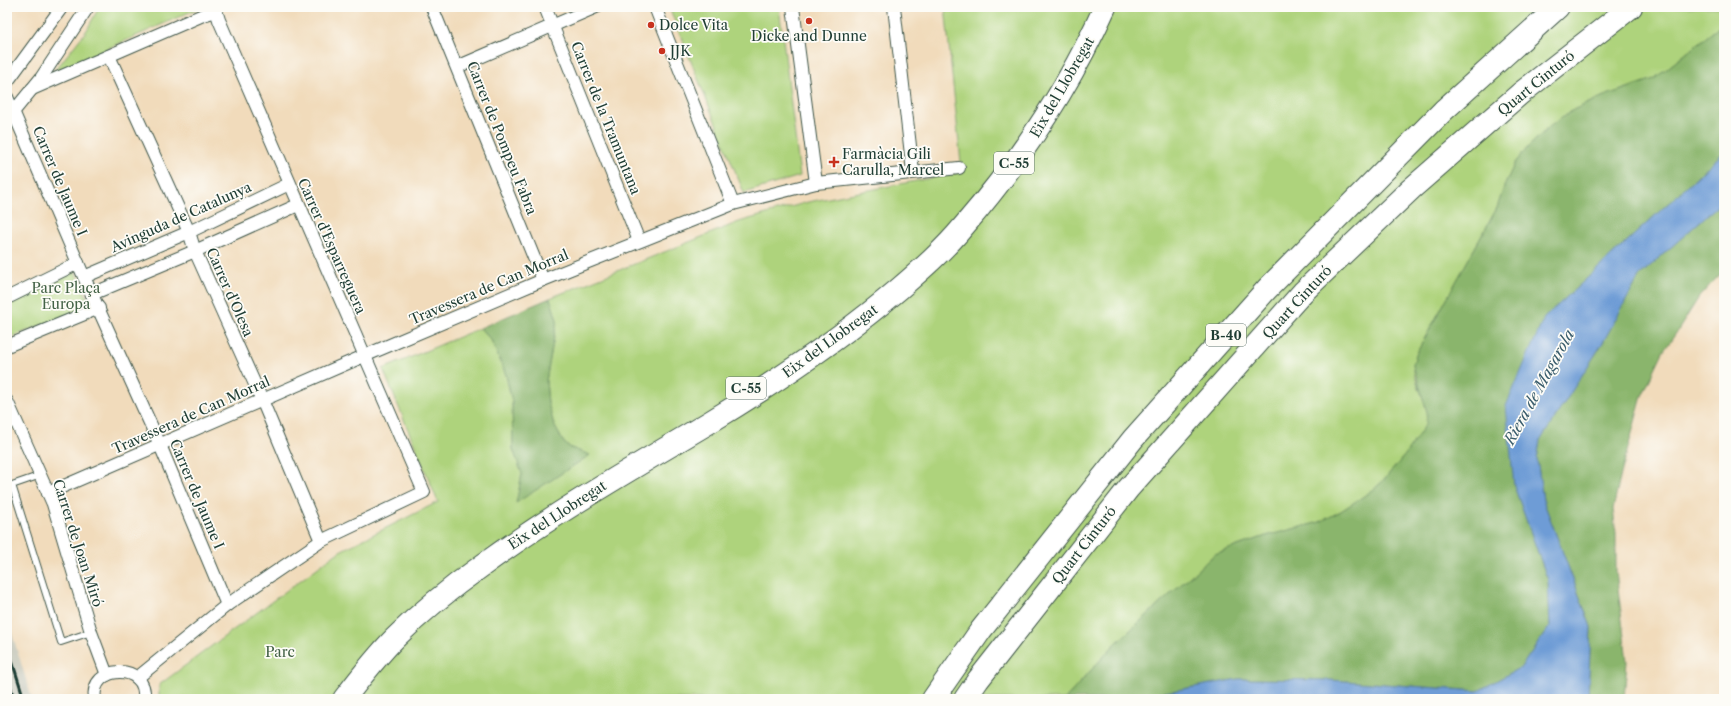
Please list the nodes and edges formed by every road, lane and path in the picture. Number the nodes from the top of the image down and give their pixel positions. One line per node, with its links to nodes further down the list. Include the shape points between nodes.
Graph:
1 (62, 7): 17 (street)
2 (88, 7): 18 (street)
3 (432, 7): 16 (street, Carrer de Pompeu Fabra)
4 (545, 7): 14 (street, Carrer de la Tramuntana)
5 (596, 7): 14 (street)
6 (656, 7): 26 (street)
7 (793, 7): 24 (street)
8 (894, 7): 23 (street)
9 (1090, 7): 51 (highway, Eix del Llobregat / C-55, via 1075,41 1034,117 991,176 926,252 856,312 769,375 568,493 456,570 397,622 339,685)
10 (1105, 7): 52 (highway, Eix del Llobregat / C-55, via 1086,48 1032,139 963,228 926,266 824,349 516,540 451,588 394,639)
11 (1558, 7): 53 (highway, Quart Cinturó / B-40, via 1444,110 1268,289 1132,439 981,630)
12 (1631, 7): 54 (highway, Quart Cinturó / B-40, via 1515,98 1411,189 1303,292 1128,489)
13 (216, 9): 15 (street); 25 (street, Carrer d'Esparreguera)
14 (552, 26): 16 (street); 29 (street, Carrer de la Tramuntana)
15 (109, 56): 18 (street); 28 (street, Carrer d'Olesa)
16 (456, 67): 33 (street, Carrer de Pompeu Fabra)
17 (7, 82)
18 (32, 90): 20 (street)
19 (7, 97): 20 (street, Carrer de Jaume I)
20 (14, 111): 21 (street); 31 (street, Carrer de Jaume I)
21 (7, 122)
22 (959, 168): 23 (street, Travessera de Can Morral)
23 (913, 172): 24 (street, Travessera de Can Morral)
24 (816, 183): 26 (street, Travessera de Can Morral)
25 (289, 184): 27 (street, Carrer d'Esparreguera); 28 (street, Avinguda de Catalunya)
26 (733, 204): 29 (street, Travessera de Can Morral)
27 (298, 205): 30 (street); 38 (street, Carrer d'Esparreguera)
28 (189, 232): 30 (street, Carrer d'Olesa); 32 (street, Avinguda de Catalunya)
29 (639, 241): 33 (street, Travessera de Can Morral)
30 (195, 251): 34 (street); 39 (street, Carrer d'Olesa)
31 (78, 263): 32 (street, Carrer de Jaume I); 35 (street)
32 (84, 277): 34 (street, Carrer de Jaume I)
33 (543, 280): 38 (street, Travessera de Can Morral)
34 (92, 294): 36 (street, Carrer de Jaume I)
35 (7, 298)
36 (99, 308): 37 (street); 41 (street, Carrer de Jaume I)
37 (7, 346)
38 (364, 356): 39 (street, Travessera de Can Morral); 44 (street, Carrer d'Esparreguera, via 424,492)
39 (262, 400): 41 (street, Travessera de Can Morral); 44 (street, Carrer d'Olesa)
40 (7, 401): 42 (street, Carrer de Joan Miró)
41 (160, 445): 43 (street, Travessera de Can Morral); 45 (street, Carrer de Jaume I)
42 (41, 475): 43 (street, Carrer de Joan Miró); 46 (lane, via 12,485 61,642)
43 (48, 494): 46 (street, Carrer de Joan Miró)
44 (321, 541): 45 (street)
45 (227, 605): 48 (street)
46 (90, 632): 47 (street, Carrer de Joan Miró)
47 (107, 675): 48 (street, via 118,671); 49 (street, via 96,687)
48 (137, 678): 50 (street, via 142,684)
49 (95, 699)
50 (144, 699)
51 (330, 699)
52 (344, 699)
53 (933, 699)
54 (965, 699)

